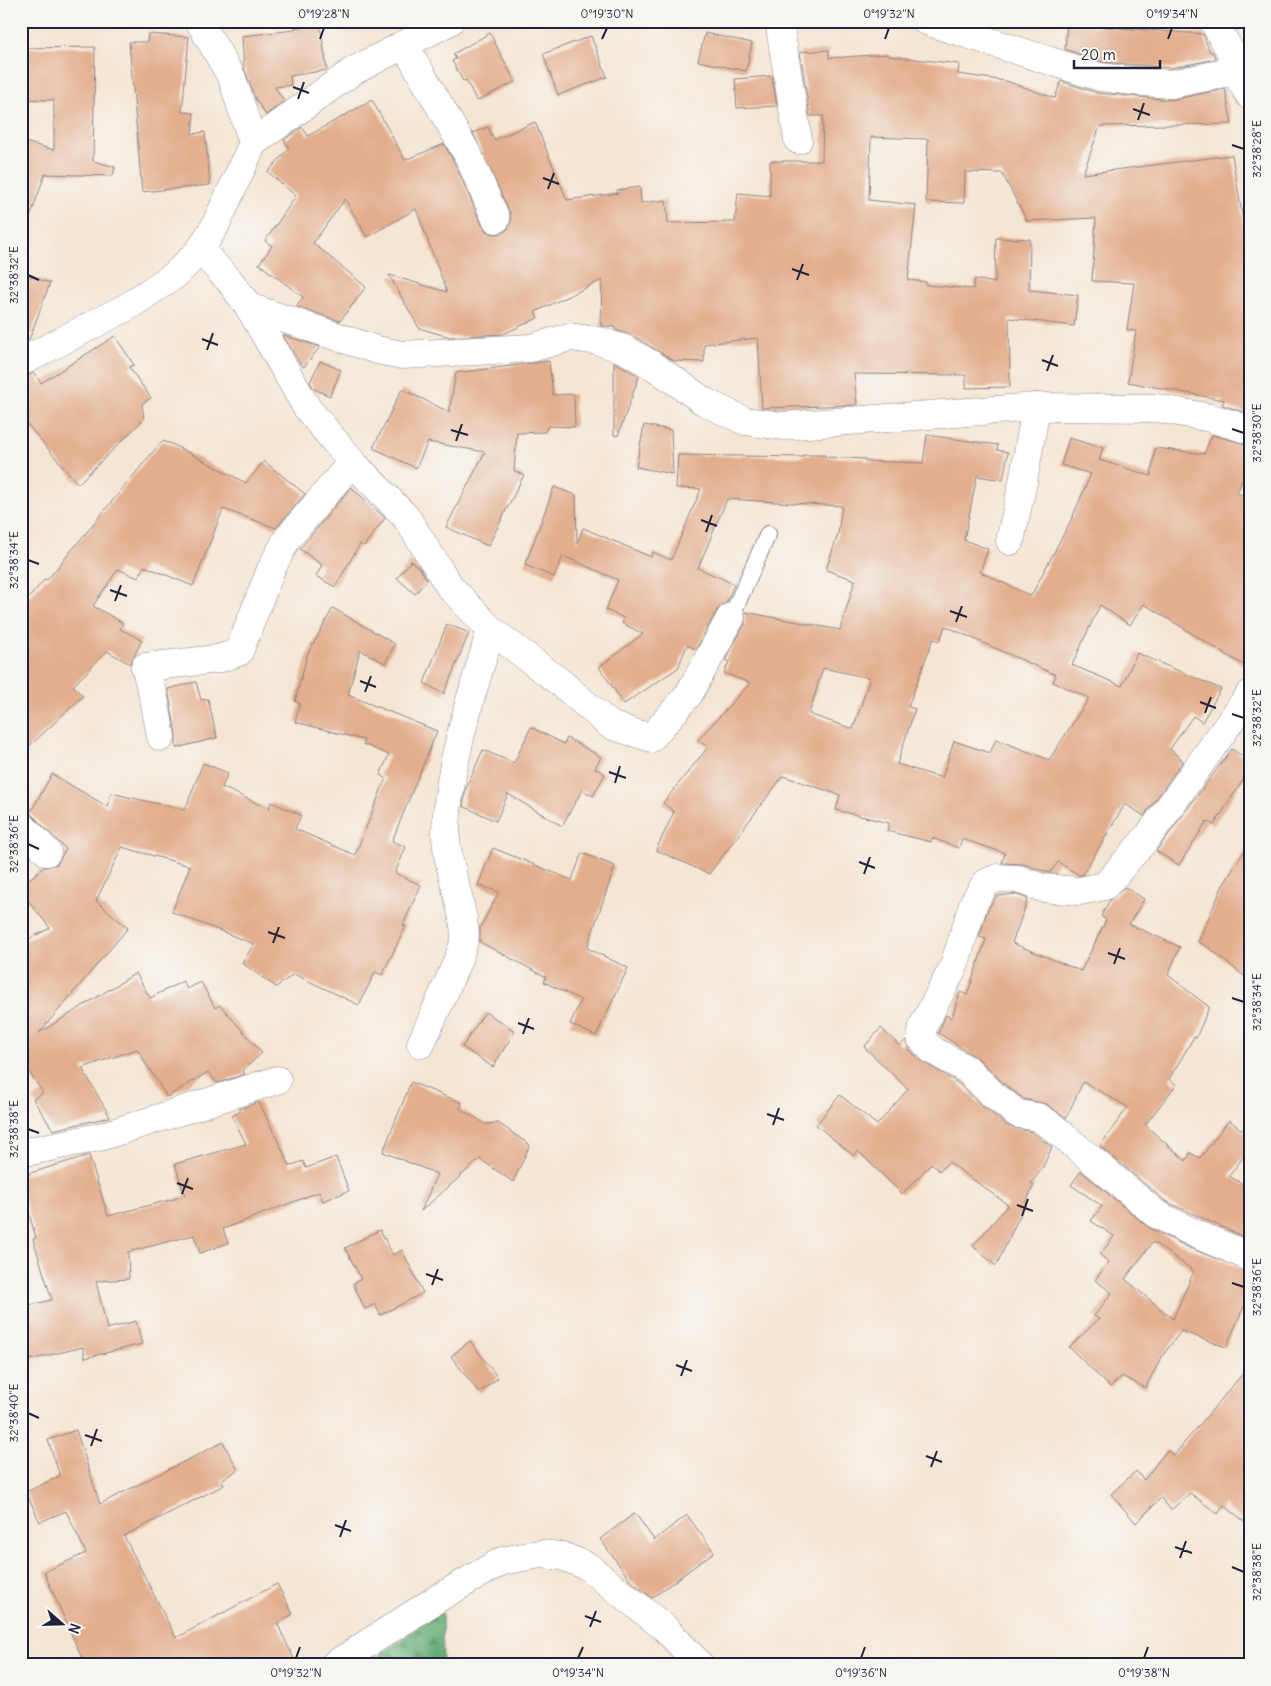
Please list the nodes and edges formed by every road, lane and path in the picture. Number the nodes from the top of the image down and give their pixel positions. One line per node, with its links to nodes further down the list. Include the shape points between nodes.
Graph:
1 (199, 21): 10 (street, via 232,78)
2 (450, 21): 6 (street)
3 (779, 21): 9 (street)
4 (926, 21): 7 (street, via 1100,77 1172,84)
5 (1213, 21): 7 (street)
6 (404, 44): 10 (street, via 353,71); 11 (street, via 468,155)
7 (1242, 67): 8 (street)
8 (1250, 96)
9 (798, 140)
10 (254, 143): 12 (street, via 215,226)
11 (496, 219)
12 (200, 250): 13 (street); 14 (street, via 175,275 127,307)
13 (249, 307): 15 (street, via 377,350 402,355 531,348 570,337 598,341 624,349 706,402 746,421 782,426); 17 (street, via 306,408)
14 (21, 362)
15 (1036, 407): 16 (street, via 1157,408 1211,418); 19 (street)
16 (1250, 430)
17 (352, 462): 21 (street, via 406,517 450,587); 23 (street, via 287,539 271,569 238,652 218,659 145,667)
18 (768, 534): 20 (lane)
19 (1010, 541)
20 (731, 618): 21 (street, via 689,694 650,738 610,724 561,682)
21 (491, 630): 26 (street, via 467,711 446,832 466,938)
22 (1250, 694): 29 (street, via 1150,834 1105,886 1080,891 1042,888 1018,879 998,878 986,883 974,902 954,966 923,1026 921,1038 932,1050 968,1070 1018,1114 1038,1117 1053,1127 1156,1214)
23 (161, 737)
24 (21, 825): 25 (street)
25 (47, 852)
26 (421, 1044)
27 (277, 1080): 28 (street, via 103,1136)
28 (21, 1153)
29 (1250, 1257)
30 (334, 1665): 31 (street, via 502,1561 540,1554 562,1556 587,1566 665,1628)
31 (700, 1665)

